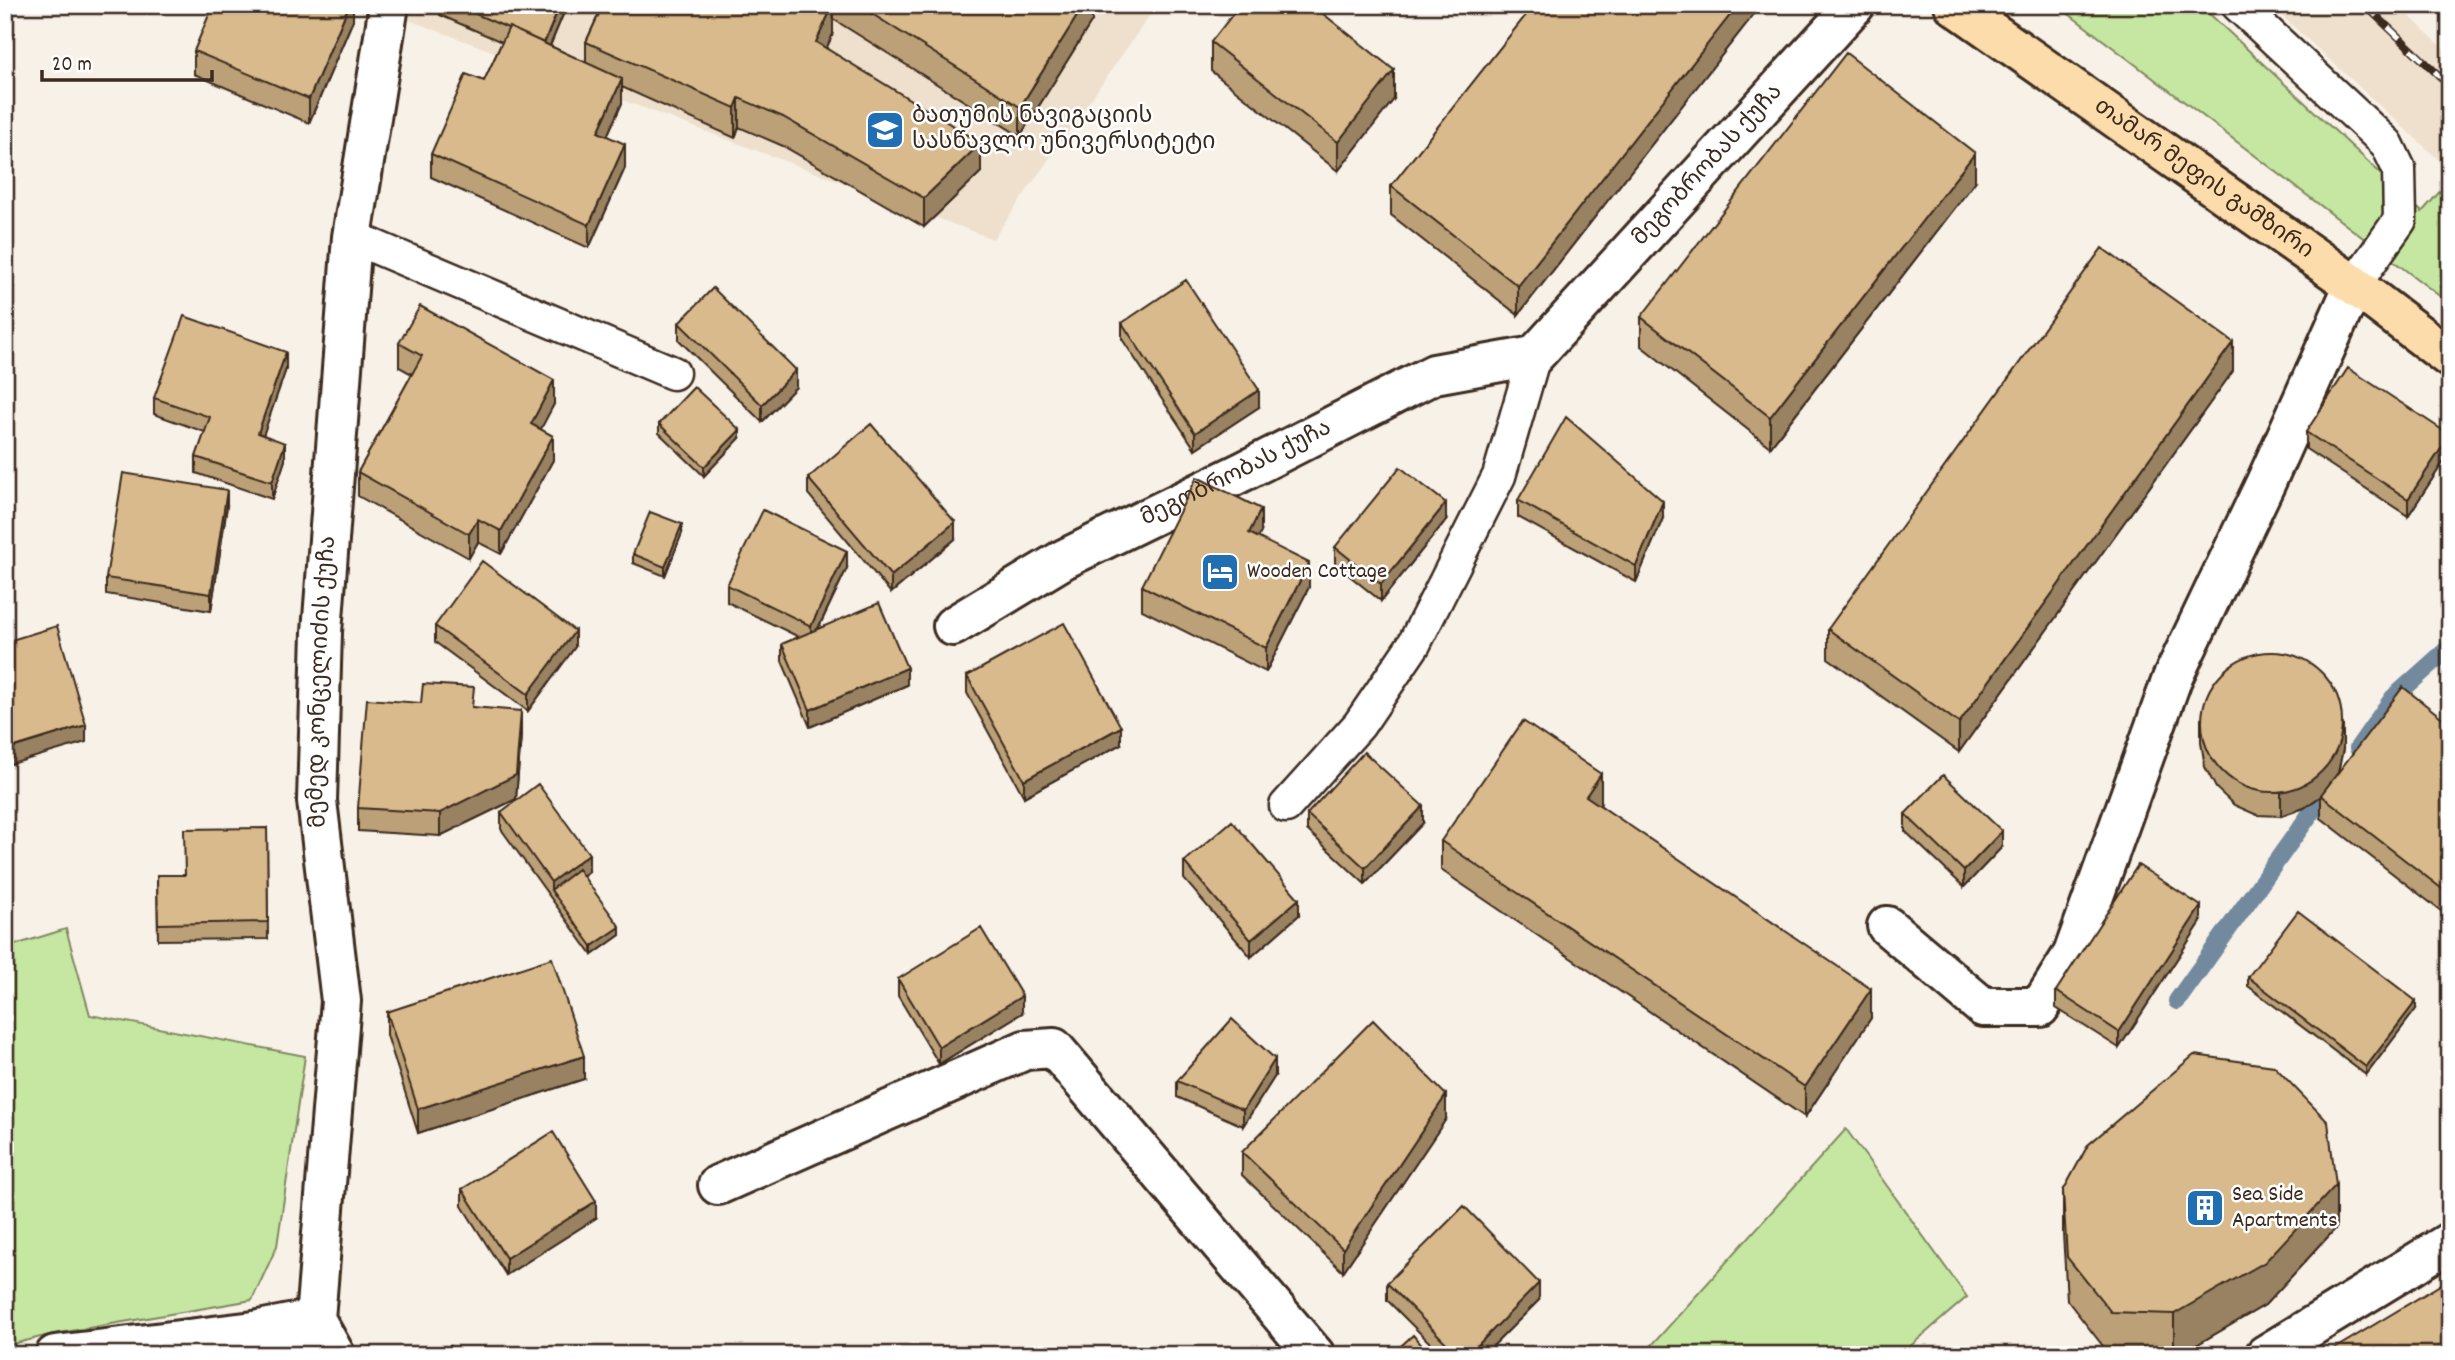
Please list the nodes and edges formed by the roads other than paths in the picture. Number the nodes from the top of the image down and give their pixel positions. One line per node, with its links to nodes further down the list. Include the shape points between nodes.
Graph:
1 (389, 5): 5 (street, მემედ კონცელიძის ქუჩა)
2 (1855, 5): 7 (street, მეგობრობას ქუჩა)
3 (1954, 5): 6 (main road, თამარ მეფის გამზირი)
4 (2238, 5): 6 (lane, via 2387,144 2399,169 2400,220)
5 (352, 237): 9 (lane); 15 (street, მემედ კონცელიძის ქუჩა, via 322,632 317,801 341,1001)
6 (2354, 285): 8 (main road, თამარ მეფის გამზირი); 12 (street, via 2172,679 2073,954 2040,1007 1983,1007)
7 (1534, 356): 10 (street, მეგობრობას ქუჩა, via 1434,374 1064,558); 11 (lane, მეგობრობას ქუჩა, via 1500,477 1415,644 1359,726)
8 (2450, 358)
9 (673, 373)
10 (953, 626)
11 (1286, 806)
12 (1887, 926)
13 (718, 1185): 19 (street, via 1025,1050 1054,1048)
14 (2450, 1242): 20 (street)
15 (316, 1319): 16 (street); 17 (lane); 18 (street)
16 (55, 1355)
17 (296, 1355)
18 (335, 1355)
19 (1315, 1355)
20 (2266, 1355)

